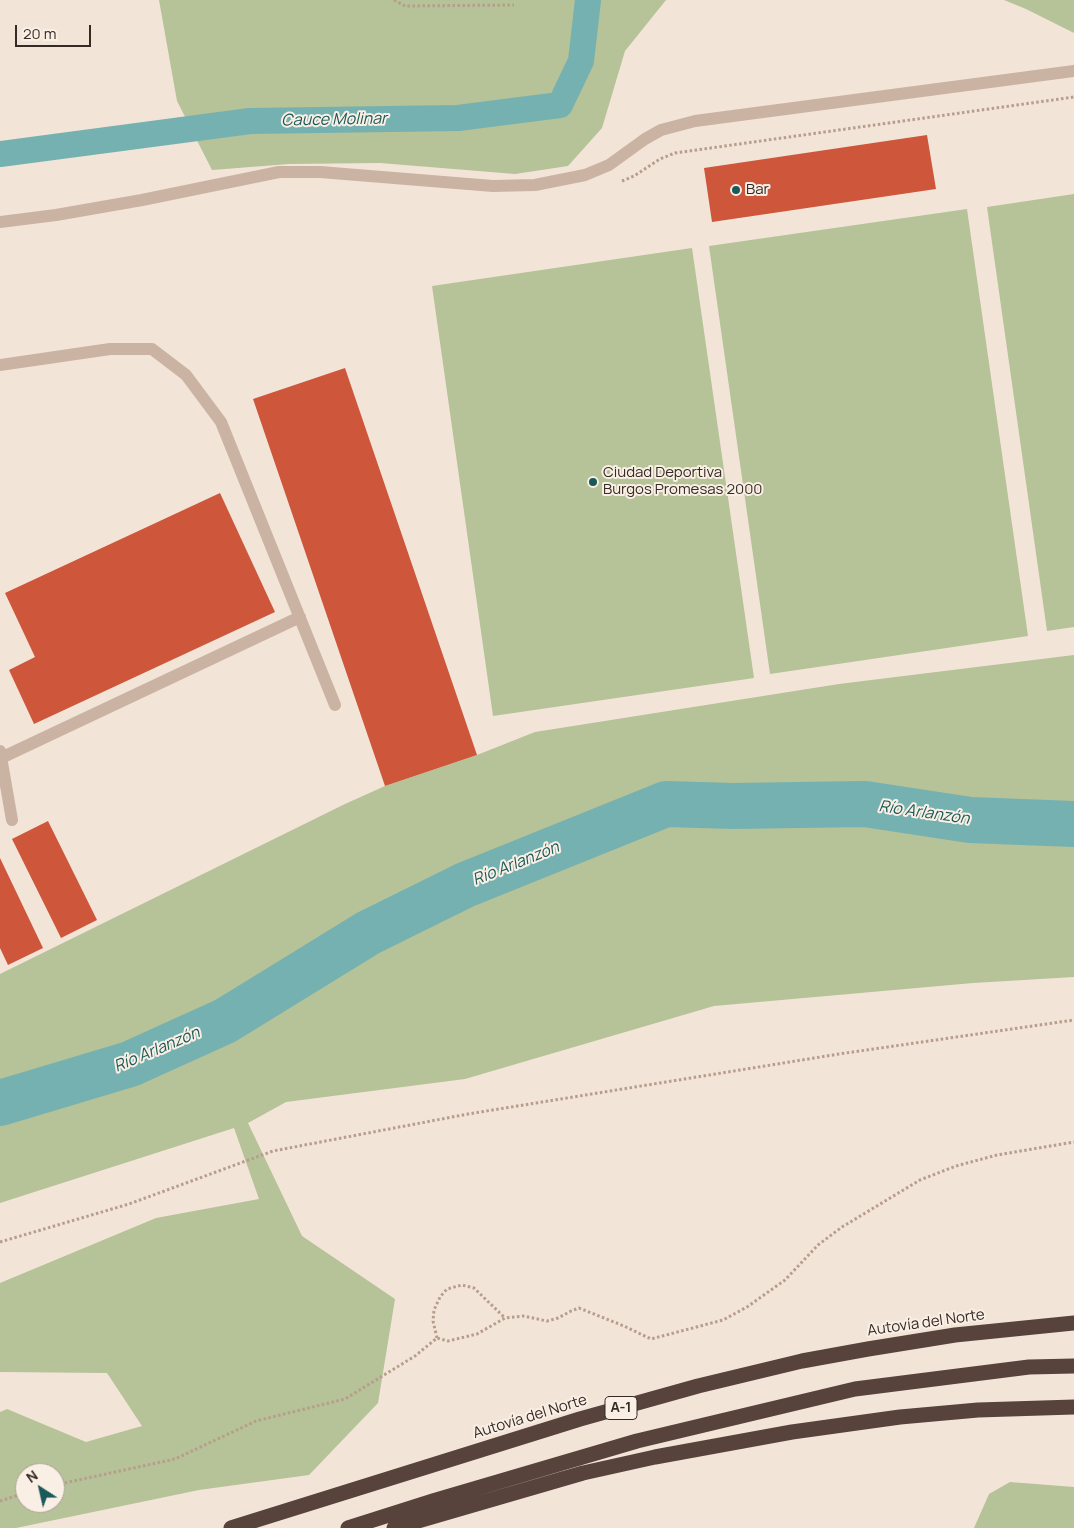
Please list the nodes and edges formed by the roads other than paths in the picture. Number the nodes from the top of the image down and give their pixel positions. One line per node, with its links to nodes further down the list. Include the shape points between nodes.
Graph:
1 (1074, 72): 2 (lane, via 695,122 661,130 609,165 585,175 544,184 494,186 320,172 279,172 133,202)
2 (0, 222)
3 (0, 366): 4 (lane, via 110,349 152,349 186,376 221,422)
4 (300, 617): 5 (lane); 6 (lane)
5 (335, 705)
6 (1, 754): 7 (lane)
7 (2, 772): 8 (lane)
8 (12, 820)
9 (1074, 1323): 10 (highway)
10 (1021, 1328): 11 (highway, A-1); 14 (highway, Autovía del Norte / A-1, via 868,1349 698,1386 580,1419)
11 (1074, 1329)
12 (1074, 1366): 15 (highway, via 1029,1366 855,1389 638,1441)
13 (1074, 1407): 16 (highway, via 978,1410 792,1432 583,1473)
14 (231, 1528)
15 (348, 1528)
16 (394, 1528)

